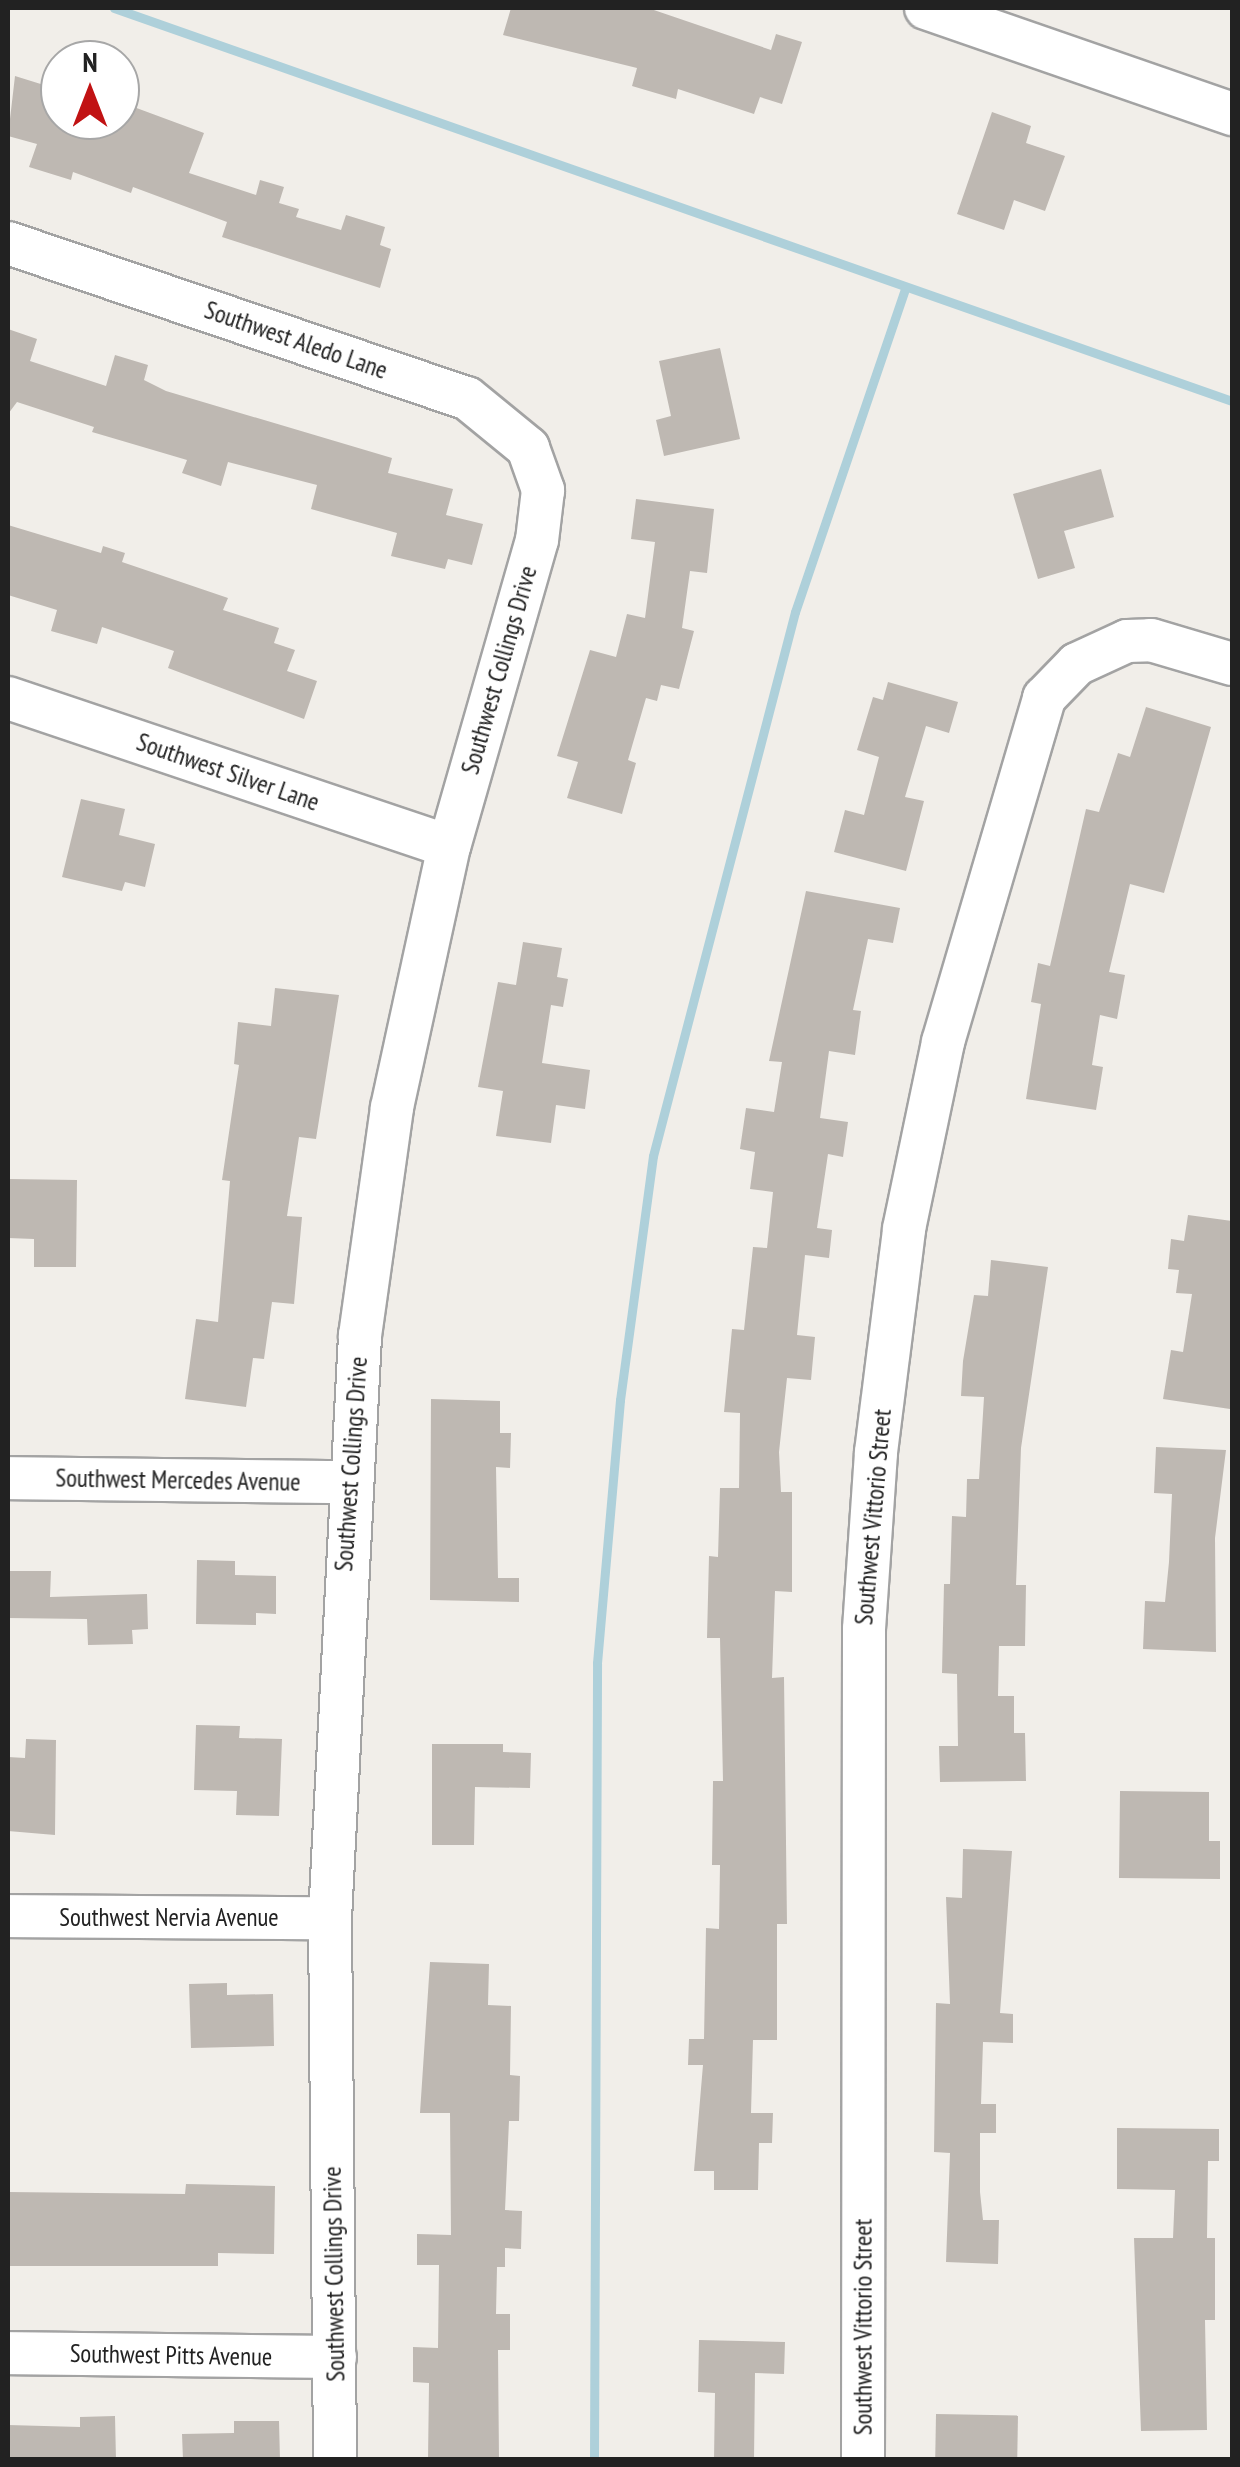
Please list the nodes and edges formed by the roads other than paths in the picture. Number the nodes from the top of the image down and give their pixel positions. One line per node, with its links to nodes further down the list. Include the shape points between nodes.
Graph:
1 (926, 8): 2 (street)
2 (1232, 114)
3 (8, 243): 4 (street, Southwest Aledo Lane, via 467,398 528,448)
4 (543, 490): 7 (street, Southwest Collings Drive, via 537,540)
5 (1232, 664): 15 (street, Southwest Vittorio Street, via 1152,640 1127,642 1060,677 1032,726 943,1042 904,1229 876,1452 864,1629)
6 (8, 698): 7 (street, Southwest Silver Lane)
7 (448, 846): 9 (street, Southwest Collings Drive, via 392,1108 360,1336)
8 (8, 1478): 9 (street, Southwest Mercedes Avenue)
9 (348, 1482): 11 (street, Southwest Collings Drive)
10 (8, 1916): 11 (street, Southwest Nervia Avenue)
11 (330, 1918): 13 (street, Southwest Collings Drive)
12 (8, 2353): 13 (street, Southwest Pitts Avenue)
13 (335, 2357): 14 (street, Southwest Collings Drive)
14 (335, 2460)
15 (863, 2460)

